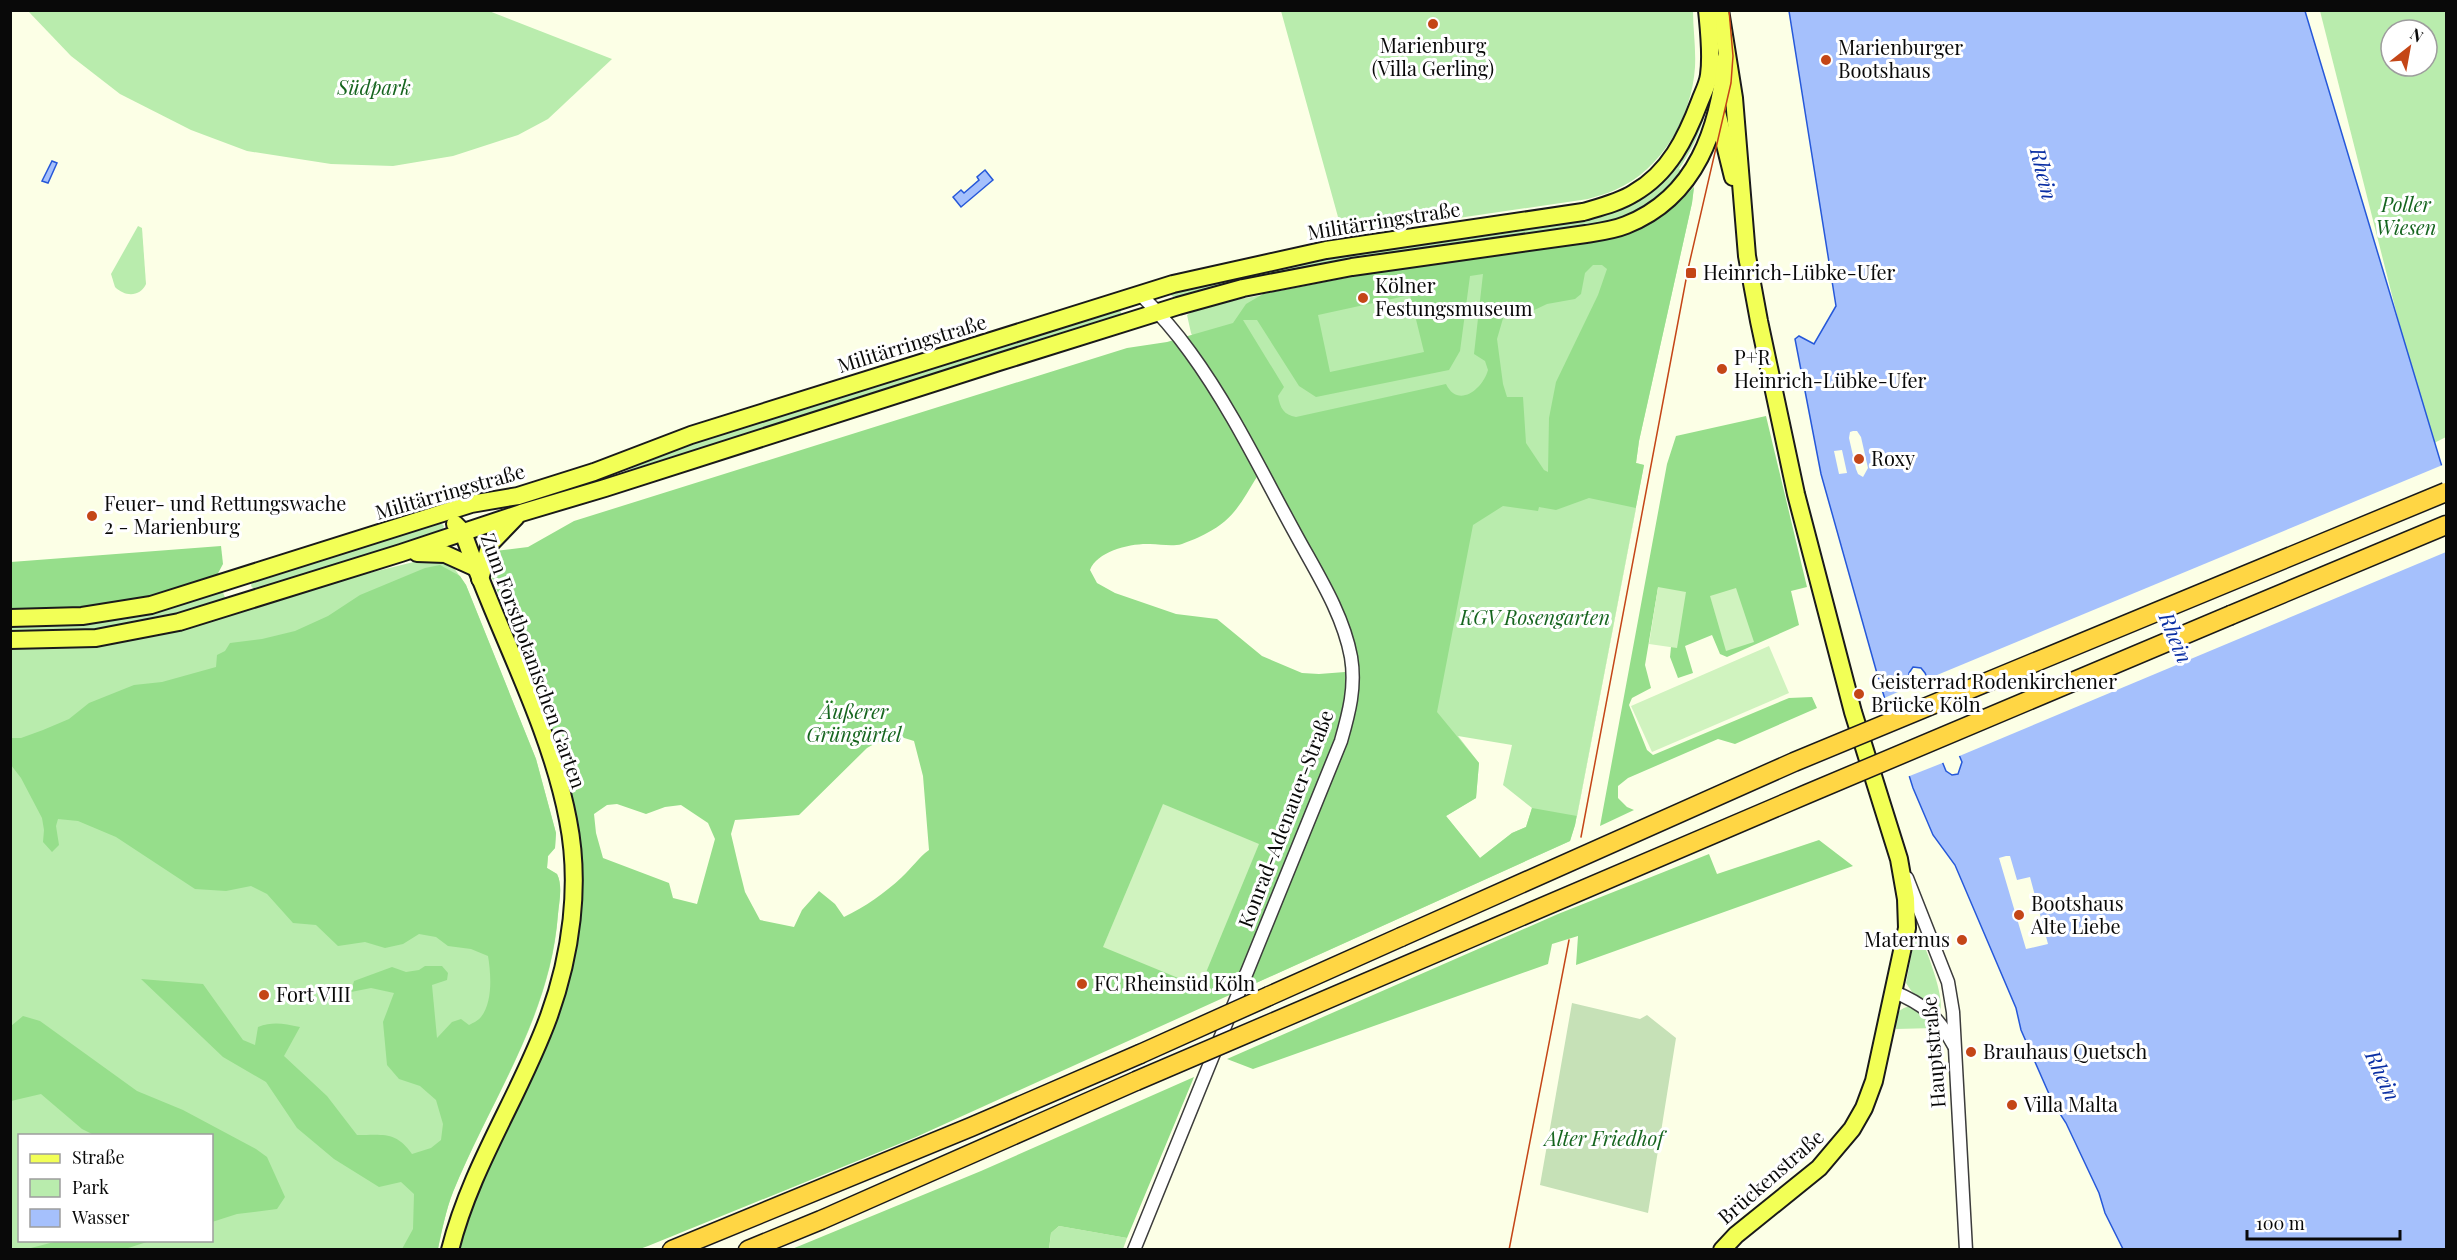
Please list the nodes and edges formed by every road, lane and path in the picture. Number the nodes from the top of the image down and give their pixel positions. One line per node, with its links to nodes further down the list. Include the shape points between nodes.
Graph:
1 (1707, 10): 4 (main road, Militärringstraße)
2 (1720, 10): 3 (main road)
3 (1726, 57): 5 (main road, Militärringstraße); 8 (main road, via 1738,135)
4 (1709, 76): 5 (main road); 9 (main road, Militärringstraße, via 1672,160 1634,193 1611,204 1582,213 1326,250)
5 (1717, 111): 6 (main road); 7 (main road, Militärringstraße, via 1700,158)
6 (1729, 159): 7 (main road, via 1722,156 1709,161 1698,177); 8 (main road)
7 (1682, 188): 10 (main road, Militärringstraße, via 1647,215 1624,226 1296,277)
8 (1742, 207): 21 (main road, via 1759,321 1796,495 1853,712)
9 (1140, 294): 10 (street, Konrad-Adenauer-Straße); 12 (main road, Militärringstraße, via 691,435)
10 (1158, 312): 13 (main road, Militärringstraße); 27 (street, Konrad-Adenauer-Straße, via 1191,353 1236,426 1315,571 1346,638 1353,684 1341,741)
11 (2446, 492): 25 (highway, bridge, via 1794,762 1140,1054)
12 (518, 496): 14 (main road, Militärringstraße, via 471,504); 16 (main road, via 473,516)
13 (521, 513): 16 (main road, Militärringstraße); 18 (main road, via 490,544)
14 (431, 517): 16 (main road, Zum Forstbotanischen Garten, via 449,521); 19 (main road, Militärringstraße, via 151,606 82,616)
15 (2446, 525): 26 (highway, bridge, via 1807,794)
16 (463, 532): 17 (main road, Militärringstraße); 18 (main road, Zum Forstbotanischen Garten)
17 (401, 553): 18 (main road, via 445,554); 20 (main road, Militärringstraße, via 150,629 70,640)
18 (478, 573): 24 (main road, Zum Forstbotanischen Garten, via 558,784 572,844 573,900 568,948 549,1016 472,1182)
19 (10, 618)
20 (10, 640)
21 (1899, 859): 22 (main road, Brückenstraße, via 1907,928); 23 (street, Hauptstraße, via 1948,982)
22 (1892, 991): 23 (street, via 1916,1001 1936,1017); 28 (main road, Brückenstraße, via 1874,1081 1852,1130 1819,1168)
23 (1956, 1050): 29 (street, Hauptstraße)
24 (450, 1250)
25 (672, 1250)
26 (748, 1250)
27 (1134, 1250)
28 (1722, 1250)
29 (1966, 1250)

